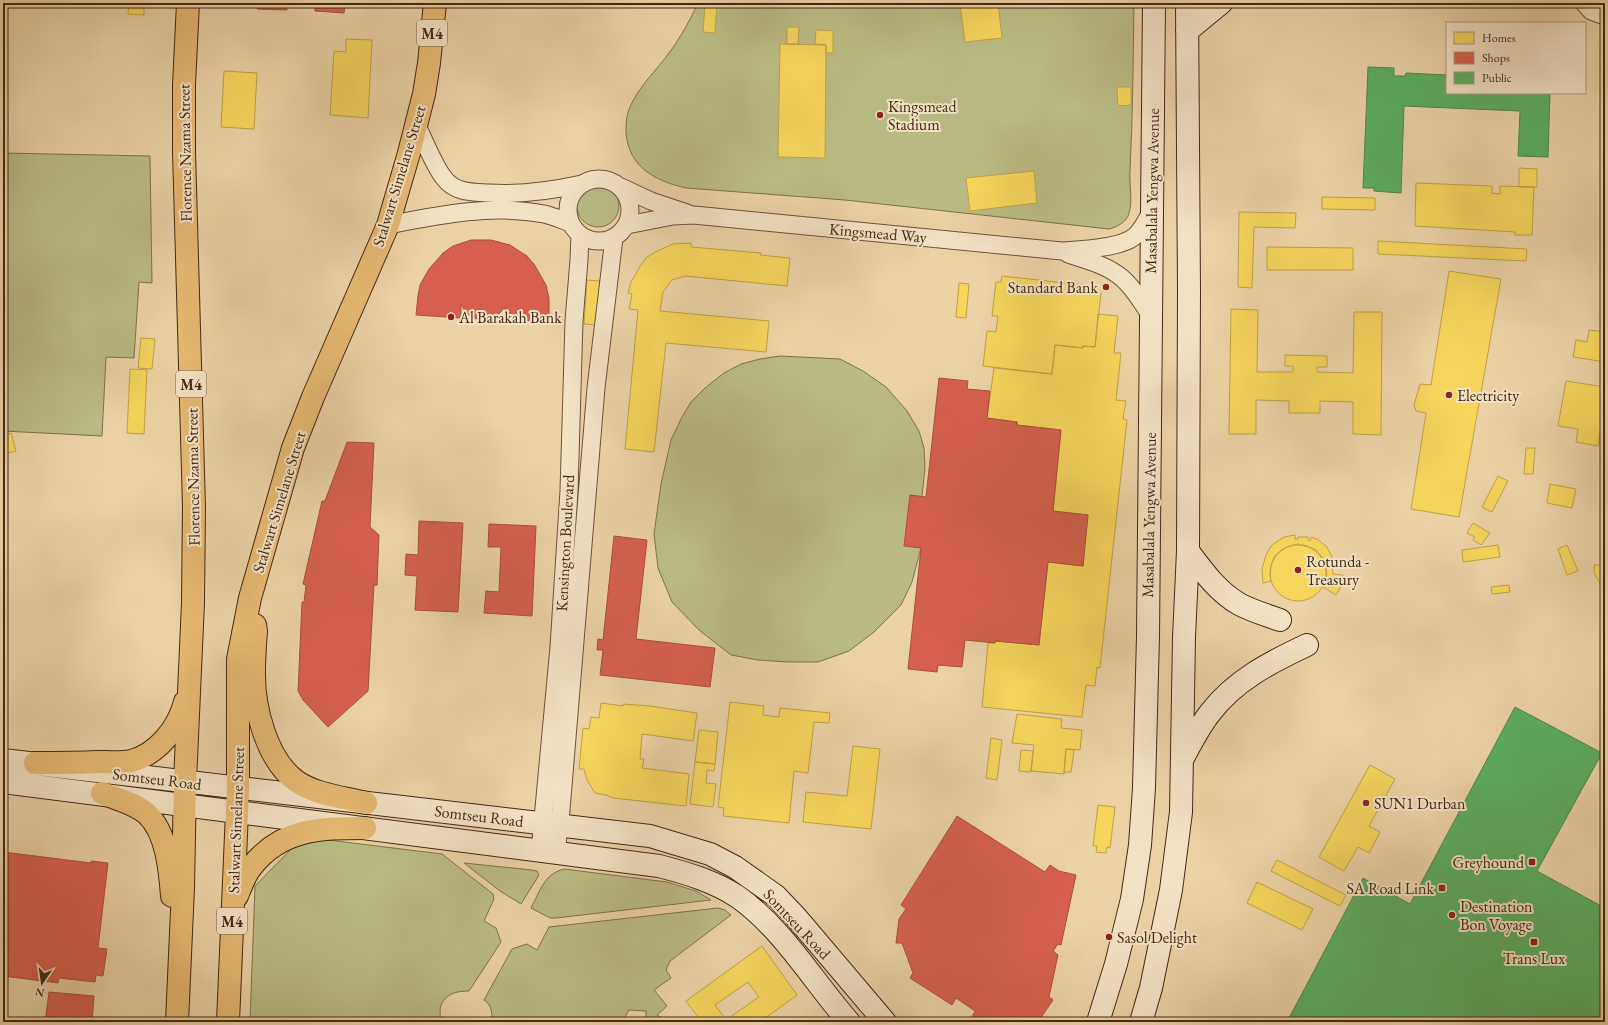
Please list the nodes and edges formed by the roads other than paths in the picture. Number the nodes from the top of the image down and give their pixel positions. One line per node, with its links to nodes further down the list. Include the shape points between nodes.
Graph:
1 (188, 3): 24 (highway, Florence Nzama Street / M4, via 184,151 194,507)
2 (435, 3): 9 (highway, Stalwart Simelane Street / M4, via 429,63)
3 (1154, 3): 12 (main road, Masabalala Yengwa Avenue)
4 (1187, 3): 8 (main road)
5 (1221, 3): 8 (main road)
6 (1584, 3): 7 (street, via 1591,11)
7 (1605, 16)
8 (1187, 31): 20 (main road)
9 (416, 124): 10 (street, via 444,179 460,190 514,194); 14 (highway, Stalwart Simelane Street / M4)
10 (582, 184): 11 (street, via 598,178 614,182); 16 (street, via 576,189 568,204)
11 (621, 187): 13 (street, Kingsmead Way, via 651,201); 15 (street, via 630,200 631,209)
12 (1152, 210): 18 (street, Kingsmead Way, via 1134,238 1098,248); 19 (main road, Masabalala Yengwa Avenue)
13 (694, 215): 15 (street, Kingsmead Way, via 673,216); 18 (street, Kingsmead Way)
14 (388, 225): 16 (street, via 458,212 515,210 546,214); 21 (highway, Stalwart Simelane Street / M4, via 293,448)
15 (627, 225): 17 (street)
16 (575, 229): 17 (street, via 596,241); 35 (street, Kensington Boulevard, via 579,260)
17 (614, 238): 35 (street, Kensington Boulevard)
18 (1062, 252): 19 (street, Kingsmead Way, via 1104,266 1122,277)
19 (1151, 316): 44 (main road, Masabalala Yengwa Avenue, via 1148,643 1140,845 1130,906)
20 (1188, 551): 22 (main road, via 1218,589 1251,610); 26 (main road)
21 (250, 598): 30 (highway, Stalwart Simelane Street / M4, via 238,659); 32 (highway, via 256,630 254,671 257,703 262,728 270,748 296,781 315,790)
22 (1280, 620)
23 (1307, 645): 26 (main road, via 1267,664 1229,692 1204,721)
24 (190, 686): 27 (highway, via 182,713 174,728 148,754 130,761); 29 (highway, Florence Nzama Street / M4)
25 (3, 760): 27 (main road, Somtseu Road)
26 (1181, 761): 45 (main road, via 1180,812 1171,890 1151,988)
27 (35, 763): 29 (main road, Somtseu Road)
28 (3, 782): 31 (main road, Somtseu Road)
29 (185, 782): 30 (main road, Somtseu Road); 33 (highway, M4)
30 (238, 788): 32 (main road, Somtseu Road); 34 (highway, Stalwart Simelane Street / M4)
31 (102, 793): 33 (main road, Somtseu Road); 39 (highway, via 135,806 146,814 162,838 172,888)
32 (366, 803): 35 (main road, Somtseu Road)
33 (184, 804): 34 (main road, Somtseu Road); 39 (highway, M4)
34 (237, 811): 36 (main road, Somtseu Road); 38 (highway, Stalwart Simelane Street / M4)
35 (551, 825): 37 (street, Kensington Boulevard); 43 (main road, Somtseu Road, via 650,836 710,854 736,867 779,899)
36 (365, 828): 37 (main road, Somtseu Road); 38 (highway, via 325,828 293,836 273,846 251,867)
37 (548, 852): 42 (main road, Somtseu Road, via 659,866 710,882 738,897 782,938)
38 (233, 904): 41 (highway, Stalwart Simelane Street / M4)
39 (178, 991): 40 (highway, M4)
40 (177, 1022)
41 (228, 1022)
42 (849, 1022)
43 (885, 1022)
44 (1098, 1022)
45 (1141, 1022)

